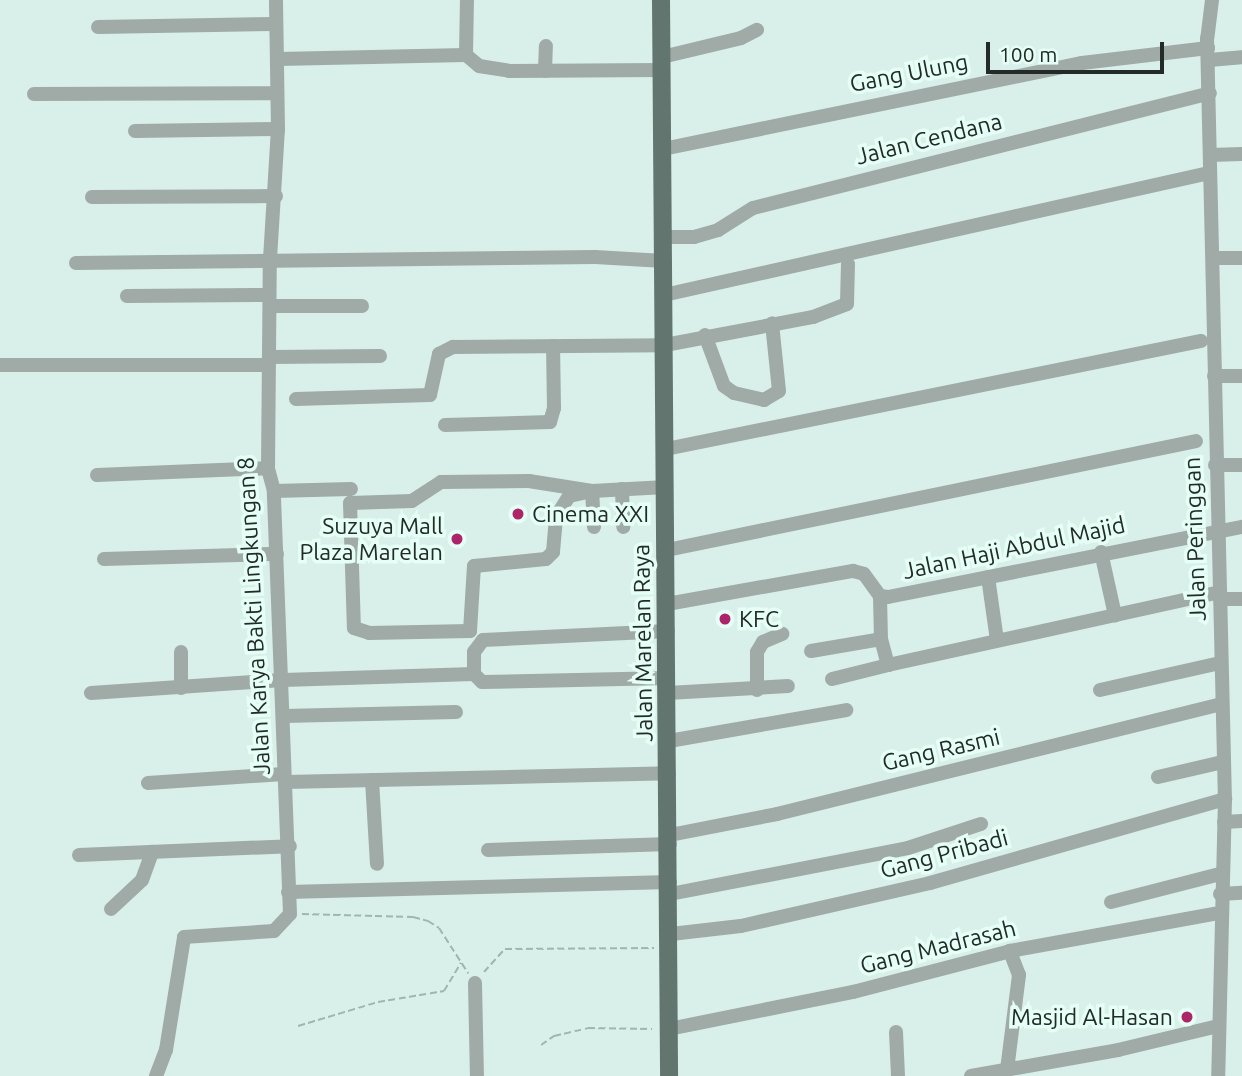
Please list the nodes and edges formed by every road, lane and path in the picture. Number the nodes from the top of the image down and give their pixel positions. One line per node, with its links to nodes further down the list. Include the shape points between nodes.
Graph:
1 (276, 0): 5 (street, Jalan Karya Bakti Lingkungan 8)
2 (467, 0): 10 (street)
3 (662, 0): 13 (main road, Jalan Marelan Raya)
4 (1212, 0): 9 (street, Jalan Peringgan)
5 (275, 24): 6 (street); 12 (street, Jalan Karya Bakti Lingkungan 8)
6 (98, 27)
7 (757, 30): 13 (street)
8 (545, 46): 14 (street)
9 (1209, 54): 11 (street); 16 (street, Jalan Peringgan); 20 (street, Gang Ulung, via 1082,63)
10 (466, 55): 12 (street); 14 (street, via 481,67)
11 (1242, 57)
12 (278, 59): 15 (street, Jalan Karya Bakti Lingkungan 8)
13 (662, 63): 14 (street); 20 (main road, Jalan Marelan Raya)
14 (545, 71)
15 (277, 93): 17 (street); 18 (street, Jalan Karya Bakti Lingkungan 8)
16 (1210, 93): 22 (street, Jalan Peringgan); 26 (street, Jalan Cendana, via 753,208 718,230 694,237)
17 (34, 94)
18 (278, 129): 19 (street); 24 (street, Jalan Karya Bakti Lingkungan 8)
19 (135, 131)
20 (663, 149): 26 (main road, Jalan Marelan Raya)
21 (1242, 154): 22 (street)
22 (1210, 155): 23 (street, Jalan Peringgan)
23 (1209, 173): 27 (street, Jalan Peringgan); 33 (street)
24 (276, 196): 25 (street); 29 (street, Jalan Karya Bakti Lingkungan 8)
25 (92, 197)
26 (664, 237): 30 (main road, Jalan Marelan Raya)
27 (1213, 258): 28 (street); 45 (street, Jalan Peringgan)
28 (1242, 258)
29 (270, 259): 30 (street); 31 (street); 35 (street, Jalan Karya Bakti Lingkungan 8)
30 (664, 261): 33 (main road, Jalan Marelan Raya)
31 (76, 263)
32 (848, 264): 37 (street, via 846,306)
33 (664, 295): 40 (main road, Jalan Marelan Raya)
34 (127, 296): 35 (street)
35 (270, 300): 36 (street); 43 (street, Jalan Karya Bakti Lingkungan 8)
36 (362, 306)
37 (772, 323): 38 (street); 38 (street, via 779,391 764,400 724,386)
38 (705, 335): 40 (street)
39 (1201, 341): 50 (street)
40 (665, 345): 41 (street); 50 (main road, Jalan Marelan Raya)
41 (553, 346): 47 (street, via 443,349 433,391 421,397); 48 (street, via 550,422)
42 (380, 356): 43 (street)
43 (268, 361): 44 (street); 53 (street, Jalan Karya Bakti Lingkungan 8)
44 (0, 365)
45 (1214, 376): 46 (street); 51 (street, Jalan Peringgan)
46 (1242, 376)
47 (296, 399)
48 (445, 425)
49 (1196, 441): 64 (street)
50 (666, 449): 57 (main road, Jalan Marelan Raya)
51 (1215, 465): 52 (street); 63 (street, Jalan Peringgan)
52 (1242, 465)
53 (268, 468): 54 (street); 58 (street, Jalan Karya Bakti Lingkungan 8)
54 (97, 475)
55 (351, 489): 58 (street)
56 (622, 489): 57 (street, via 628,493); 59 (street); 61 (street)
57 (666, 489): 64 (main road, Jalan Marelan Raya)
58 (274, 491): 66 (street, Jalan Karya Bakti Lingkungan 8)
59 (592, 491): 59 (street, via 562,501 553,552 546,559 474,566 470,631 369,633 354,628 350,502 412,501 441,482 529,481); 60 (street)
60 (594, 527)
61 (623, 527)
62 (1242, 527): 63 (street, Jalan Haji Abdul Majid)
63 (1216, 529): 65 (street, Jalan Haji Abdul Majid); 70 (street, Jalan Peringgan)
64 (667, 550): 72 (main road, Jalan Marelan Raya)
65 (1101, 552): 68 (street, Jalan Haji Abdul Majid); 73 (street)
66 (277, 554): 67 (street); 84 (street, Jalan Karya Bakti Lingkungan 8)
67 (104, 559)
68 (988, 577): 69 (street, Jalan Haji Abdul Majid); 77 (street)
69 (880, 596): 72 (street, Jalan Haji Abdul Majid, via 864,574 853,571); 76 (street)
70 (1220, 596): 71 (street); 73 (street); 80 (street, Jalan Peringgan)
71 (1242, 599)
72 (667, 604): 74 (main road, Jalan Marelan Raya)
73 (1115, 615): 77 (street)
74 (668, 631): 82 (street, via 483,640 474,652); 85 (main road, Jalan Marelan Raya)
75 (782, 634): 88 (street, via 763,642 757,652)
76 (881, 639): 78 (street); 81 (street)
77 (997, 640): 81 (street)
78 (811, 651)
79 (181, 652): 87 (street)
80 (1220, 663): 89 (street); 91 (street, Jalan Peringgan)
81 (888, 665): 83 (street)
82 (474, 674): 84 (street); 85 (street, via 482,682)
83 (832, 678)
84 (283, 680): 87 (street); 94 (street, Jalan Karya Bakti Lingkungan 8)
85 (668, 686): 88 (street); 95 (main road, Jalan Marelan Raya)
86 (788, 686): 88 (street)
87 (181, 688): 90 (street)
88 (757, 690)
89 (1100, 690)
90 (91, 693)
91 (1221, 704): 96 (street, Jalan Peringgan); 106 (street, Gang Rasmi)
92 (846, 710): 95 (street)
93 (456, 712): 94 (street)
94 (284, 716): 99 (street, Jalan Karya Bakti Lingkungan 8)
95 (669, 741): 97 (main road, Jalan Marelan Raya)
96 (1223, 762): 98 (street); 102 (street, Jalan Peringgan)
97 (669, 773): 100 (street); 106 (main road, Jalan Marelan Raya)
98 (1158, 777)
99 (285, 778): 100 (street); 101 (street); 107 (street, Jalan Karya Bakti Lingkungan 8)
100 (372, 780): 111 (street)
101 (148, 783)
102 (1225, 799): 104 (street, Jalan Peringgan); 121 (street, Gang Pribadi, via 918,886)
103 (1242, 821): 104 (street)
104 (1224, 822): 112 (street, Jalan Peringgan)
105 (981, 824): 113 (street, via 908,848)
106 (670, 840): 108 (street, Gang Rasmi); 113 (main road, Jalan Marelan Raya)
107 (290, 846): 109 (street); 114 (street, Jalan Karya Bakti Lingkungan 8)
108 (488, 850)
109 (152, 852): 110 (street); 118 (street, via 142,880)
110 (79, 855)
111 (377, 864)
112 (1220, 874): 116 (street, Jalan Peringgan); 117 (street)
113 (670, 888): 114 (street); 121 (main road, Jalan Marelan Raya)
114 (288, 892): 120 (street, Jalan Karya Bakti Lingkungan 8)
115 (1242, 893): 116 (street)
116 (1220, 894): 119 (street, Jalan Peringgan)
117 (1111, 902)
118 (111, 909)
119 (1220, 913): 122 (street, Gang Madrasah); 125 (street, Jalan Peringgan)
120 (290, 914): 123 (path, via 421,919 439,928); 131 (street, via 274,931 184,937 168,1040)
121 (671, 941): 124 (path, via 505,949); 127 (main road, Jalan Marelan Raya)
122 (1010, 950): 127 (street, Gang Madrasah, via 853,992); 130 (street, via 1019,975)
123 (461, 963): 124 (path); 126 (path, via 444,991 378,1002)
124 (475, 983): 132 (street)
125 (1218, 1026): 130 (street); 136 (street, Jalan Peringgan)
126 (298, 1027)
127 (669, 1029): 129 (path, via 588,1028 554,1036); 133 (main road, Jalan Marelan Raya)
128 (896, 1032): 134 (street)
129 (541, 1045)
130 (1007, 1070): 135 (street)
131 (156, 1076)
132 (477, 1076)
133 (669, 1076)
134 (898, 1076)
135 (971, 1076)
136 (1218, 1076)

